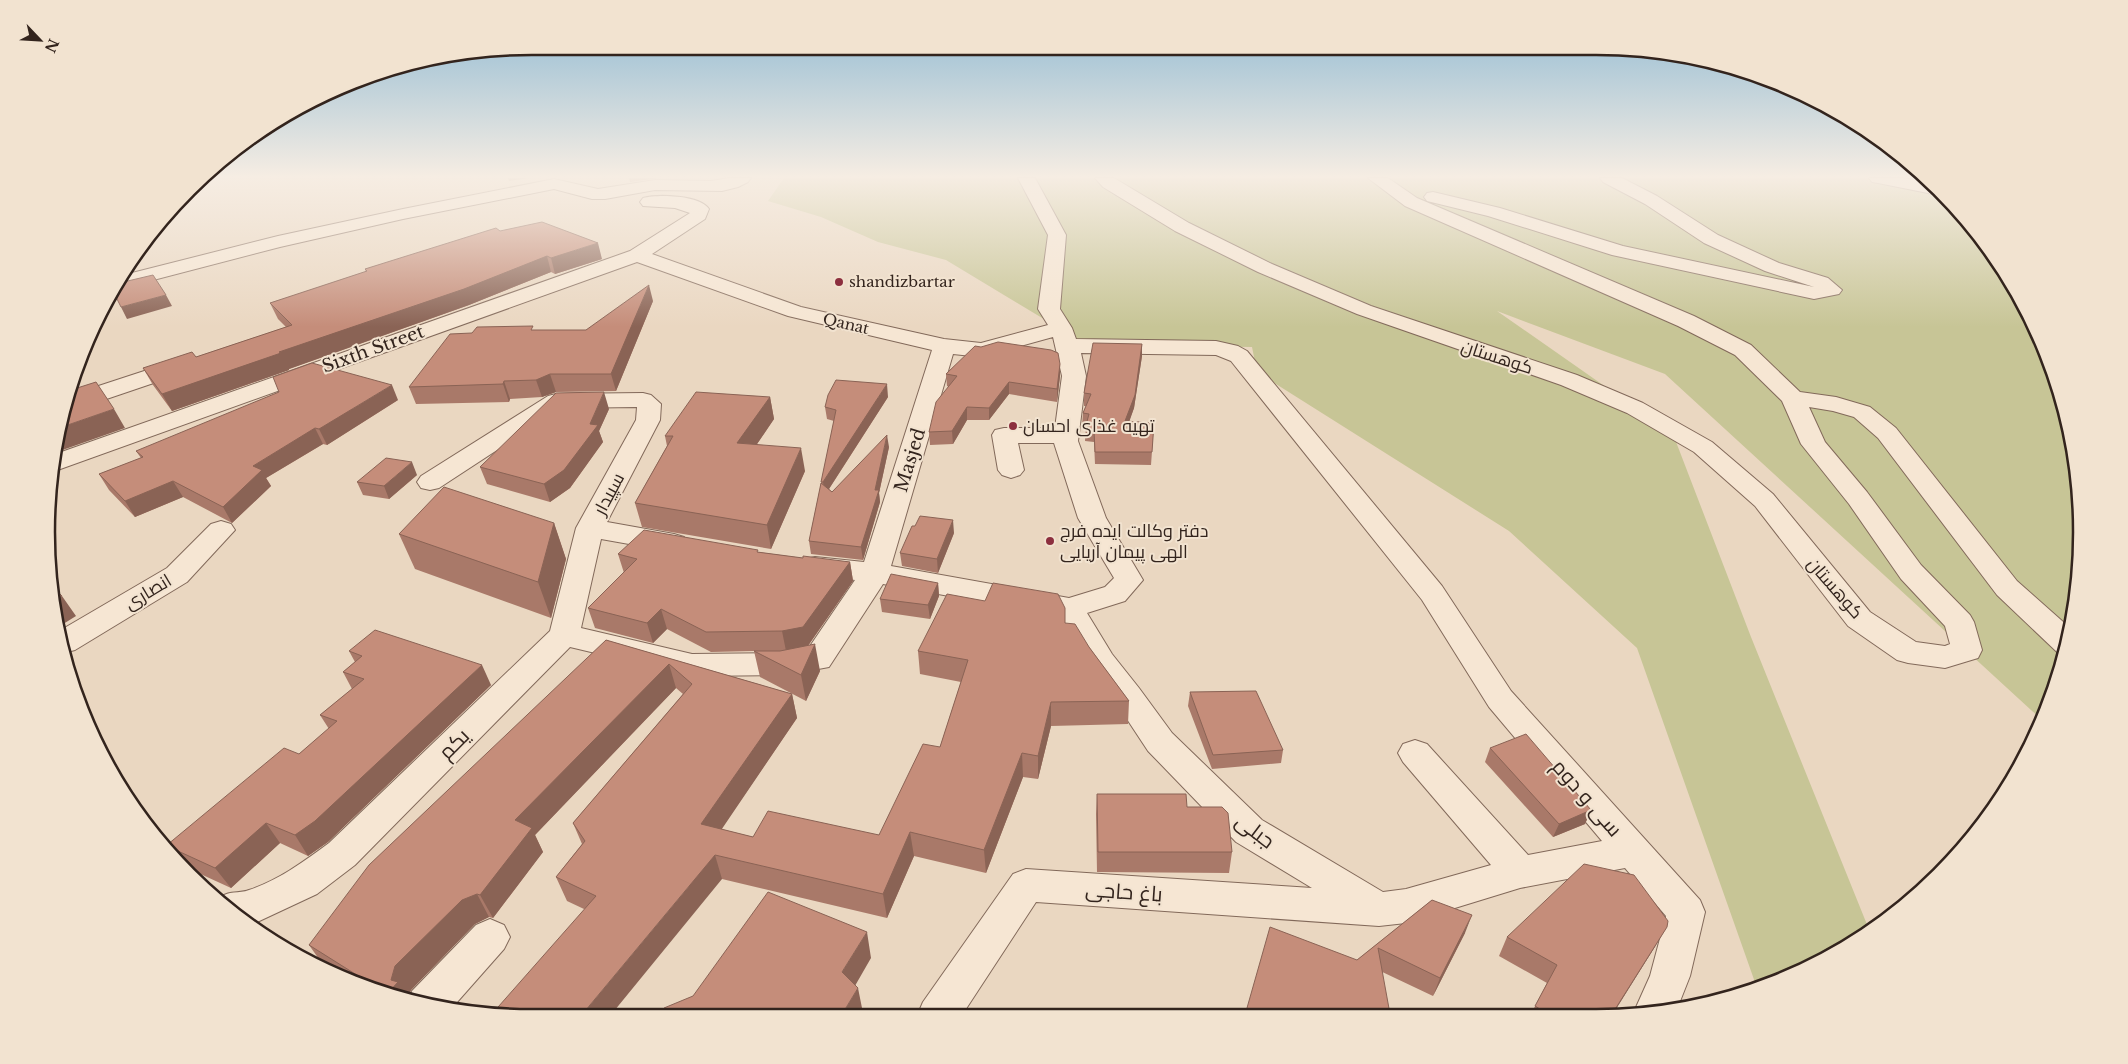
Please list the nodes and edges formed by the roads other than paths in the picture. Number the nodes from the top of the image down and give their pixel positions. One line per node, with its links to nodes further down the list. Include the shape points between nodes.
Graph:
1 (342, 228): 9 (street)
2 (680, 228): 8 (street, Sixth Street)
3 (1053, 228): 10 (street, via 1057,235 1049,309)
4 (1183, 228): 14 (street, کوهستان, via 1265,268 1364,310 1569,380 1635,408 1703,447 1764,500 1859,619 1908,652 1945,658 1967,650 1959,622 1911,572 1858,498 1813,444)
5 (1470, 228): 14 (street, کوهستان, via 1686,321 1743,350)
6 (1545, 228): 7 (street, via 1619,250 1814,293 1832,290 1821,282 1772,267)
7 (1694, 228)
8 (638, 255): 11 (street, Qanat, via 795,312); 17 (street, Sixth Street)
9 (127, 281)
10 (1064, 337): 11 (street, Qanat, via 981,350); 12 (street, Qanat, via 1216,348); 16 (street, via 1074,376)
11 (944, 346): 24 (street, Masjed)
12 (1239, 356): 30 (street, سی و دوم, via 1432,593 1500,699)
13 (208, 357): 15 (street)
14 (1793, 398): 27 (street, via 1836,404 1862,412 1887,433 2007,588)
15 (73, 402)
16 (1066, 436): 18 (street, via 1004,435); 25 (street, via 1092,518 1129,580 1115,594)
17 (60, 461)
18 (1011, 470)
19 (430, 482): 20 (street, سپیدار, via 556,401 643,400 649,404 648,420)
20 (590, 528): 22 (street, سپیدار); 26 (street)
21 (221, 530): 28 (street, انصاری, via 177,575)
22 (698, 548)
23 (786, 562): 24 (street)
24 (875, 573): 25 (street); 26 (street, Masjed, via 818,659 786,664 692,665)
25 (1069, 608): 32 (street, جبلی, via 1101,662 1160,742 1249,831)
26 (564, 635): 33 (street, یکم, via 342,854 304,883)
27 (2061, 638)
28 (67, 640)
29 (1415, 753): 31 (street)
30 (1633, 851): 31 (street); 36 (street, سی و دوم, via 1686,912 1670,976)
31 (1520, 872): 32 (street, via 1406,906)
32 (1379, 909): 37 (street, باغ حاجی, via 1026,885)
33 (242, 910)
34 (490, 937): 35 (street)
35 (433, 999)
36 (1658, 1005)
37 (943, 1009)

